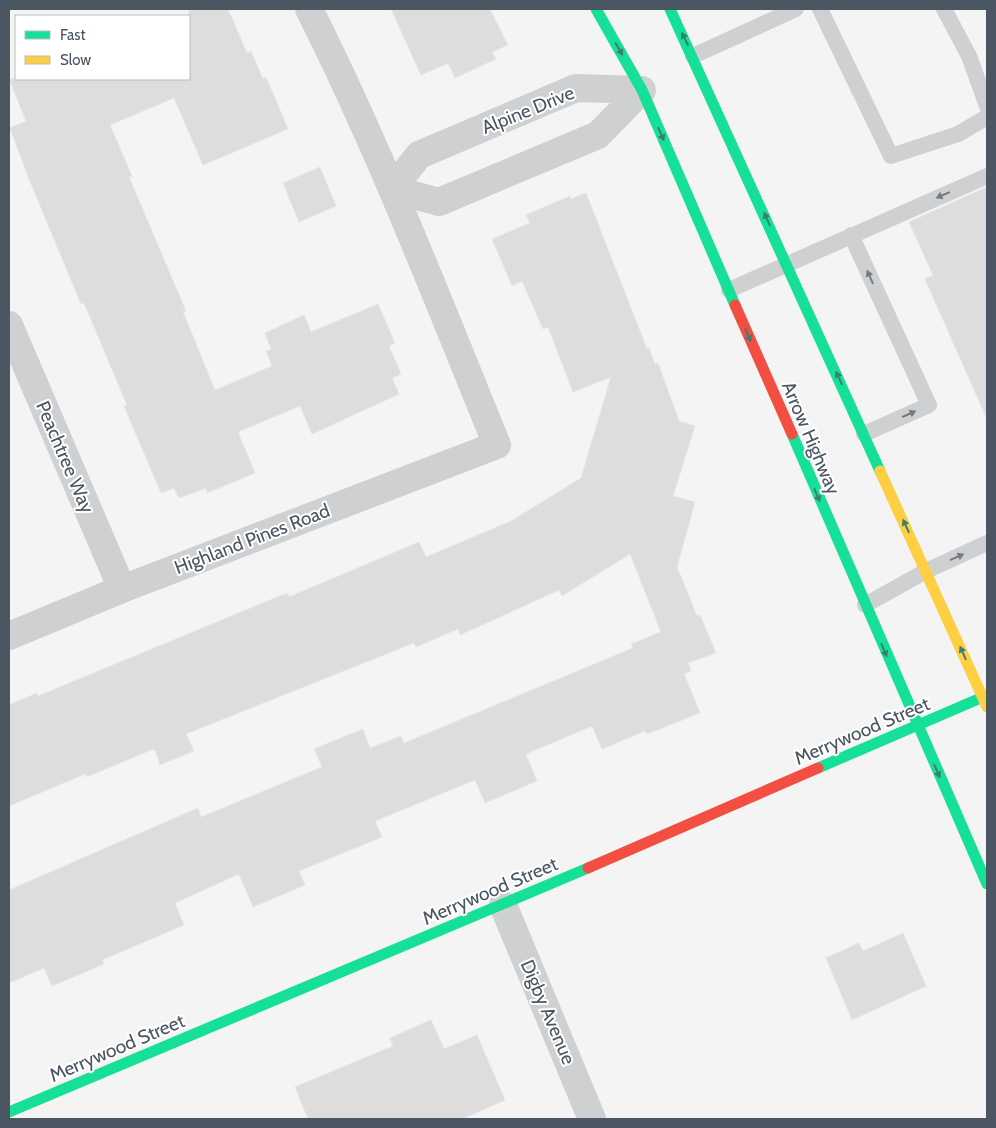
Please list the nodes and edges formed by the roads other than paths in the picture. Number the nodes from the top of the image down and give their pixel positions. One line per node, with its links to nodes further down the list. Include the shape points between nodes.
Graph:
1 (309, 9): 12 (street)
2 (596, 9): 8 (main road, Arrow Highway, one-way to 8)
3 (670, 9): 7 (main road, one-way to 3)
4 (796, 9): 7 (lane)
5 (820, 9): 10 (lane, via 891,156 958,134)
6 (944, 9): 9 (lane, via 968,56)
7 (693, 56): 14 (main road, one-way to 7)
8 (642, 90): 12 (street, Alpine Drive, via 576,88 419,155); 12 (street, via 598,134 439,202); 15 (main road, Arrow Highway, one-way to 15)
9 (987, 106)
10 (987, 117)
11 (987, 176): 13 (lane, one-way to 13)
12 (392, 189): 20 (street, Highland Pines Road, via 497,445)
13 (852, 236): 14 (lane); 17 (lane, one-way to 13, via 928,406)
14 (787, 263): 15 (lane); 17 (main road, one-way to 14)
15 (729, 290): 21 (main road, Arrow Highway, one-way to 21)
16 (9, 325): 20 (street, Peachtree Way)
17 (864, 434): 19 (main road, one-way to 17)
18 (987, 543): 19 (lane, one-way to 18)
19 (926, 571): 21 (lane); 23 (main road, one-way to 19)
20 (122, 589): 22 (street, Highland Pines Road)
21 (865, 605): 24 (main road, Arrow Highway, one-way to 24)
22 (9, 636)
23 (985, 702): 24 (main road, Merrywood Street)
24 (917, 726): 25 (main road, Arrow Highway, one-way to 25); 26 (main road, Merrywood Street)
25 (987, 884)
26 (503, 906): 27 (main road, Merrywood Street); 28 (street, Digby Avenue)
27 (9, 1112)
28 (592, 1119)

